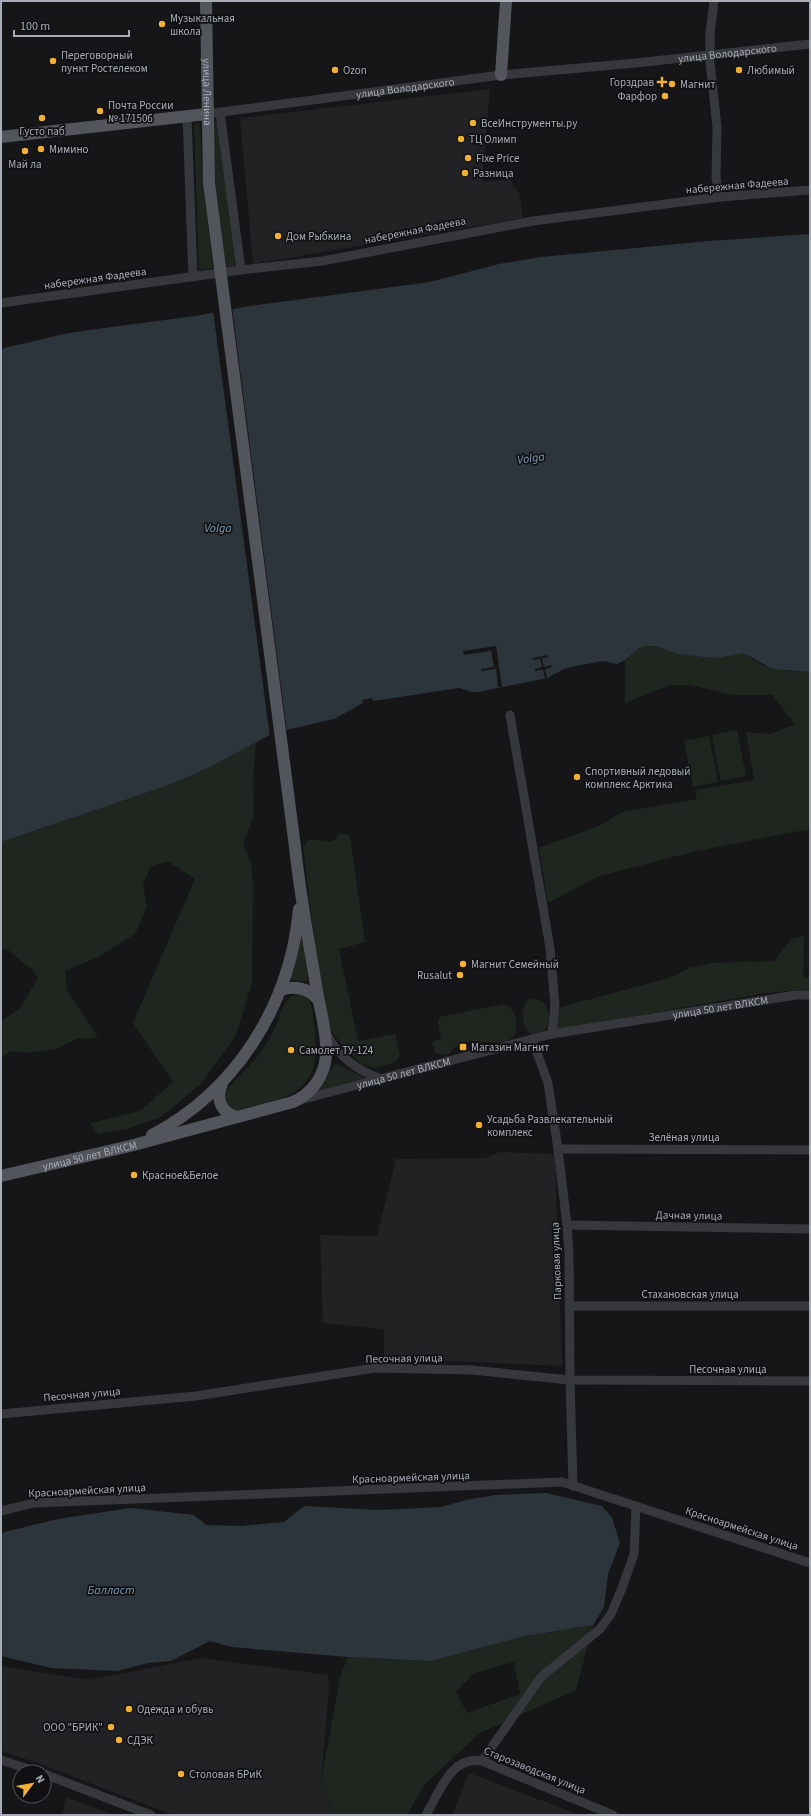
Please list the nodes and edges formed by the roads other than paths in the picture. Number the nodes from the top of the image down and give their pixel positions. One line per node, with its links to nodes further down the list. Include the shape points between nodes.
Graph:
1 (206, 1): 8 (main road, улица Ленина)
2 (506, 1): 6 (main road)
3 (714, 1): 5 (street)
4 (810, 44): 5 (street, улица Володарского)
5 (710, 54): 6 (street, улица Володарского); 12 (street, via 717,127 716,178)
6 (501, 75): 7 (street, улица Володарского)
7 (220, 112): 8 (street, улица Володарского); 13 (street)
8 (207, 114): 9 (main road, улица Володарского); 17 (main road, улица Ленина, bridge, via 209,183)
9 (187, 117): 10 (main road, улица Володарского); 14 (street)
10 (1, 137)
11 (810, 190): 12 (street, набережная Фадеева)
12 (720, 197): 13 (street, набережная Фадеева, via 533,221 322,261)
13 (241, 270): 14 (street, набережная Фадеева)
14 (193, 277): 15 (street, набережная Фадеева)
15 (1, 303)
16 (510, 715): 22 (street, via 550,948 555,1005)
17 (300, 888): 18 (main road, via 294,940); 20 (main road)
18 (280, 990): 20 (main road, via 301,988); 25 (main road, via 256,1039)
19 (810, 995): 22 (street, улица 50 лет ВЛКСМ, via 796,995)
20 (318, 1000): 21 (main road)
21 (324, 1026): 24 (street, via 336,1048 349,1062 364,1072); 26 (main road, via 326,1053 322,1072 312,1089)
22 (552, 1034): 23 (street, улица 50 лет ВЛКСМ)
23 (532, 1040): 24 (street, улица 50 лет ВЛКСМ); 29 (street, Парковая улица, via 548,1083)
24 (382, 1079): 26 (street, улица 50 лет ВЛКСМ)
25 (222, 1084): 27 (main road, via 218,1094 220,1104 227,1113); 28 (main road, via 179,1119)
26 (293, 1102): 27 (main road, улица 50 лет ВЛКСМ)
27 (237, 1117): 28 (main road, улица 50 лет ВЛКСМ)
28 (130, 1146): 31 (main road, улица 50 лет ВЛКСМ)
29 (558, 1149): 30 (street, Зелёная улица); 32 (street, Парковая улица)
30 (810, 1150)
31 (1, 1176)
32 (567, 1225): 33 (street, Дачная улица); 34 (street, Парковая улица)
33 (810, 1229)
34 (569, 1306): 35 (street, Стахановская улица); 36 (street, Парковая улица)
35 (810, 1306)
36 (570, 1380): 37 (street, Песочная улица); 38 (street, Песочная улица, via 472,1370 375,1368 196,1396); 39 (street, Парковая улица)
37 (810, 1381)
38 (1, 1414)
39 (573, 1486): 40 (street, Красноармейская улица); 41 (street, Красноармейская улица, via 562,1482 48,1502)
40 (636, 1506): 42 (street, Красноармейская улица); 44 (street, via 634,1554 611,1614 600,1629 541,1677)
41 (1, 1511)
42 (810, 1563)
43 (1, 1760): 45 (street)
44 (482, 1761): 48 (street, Старозаводская улица, via 468,1760 452,1771); 49 (street, Старозаводская улица)
45 (13, 1764)
46 (52, 1777): 47 (street)
47 (151, 1815)
48 (426, 1815)
49 (613, 1815)

